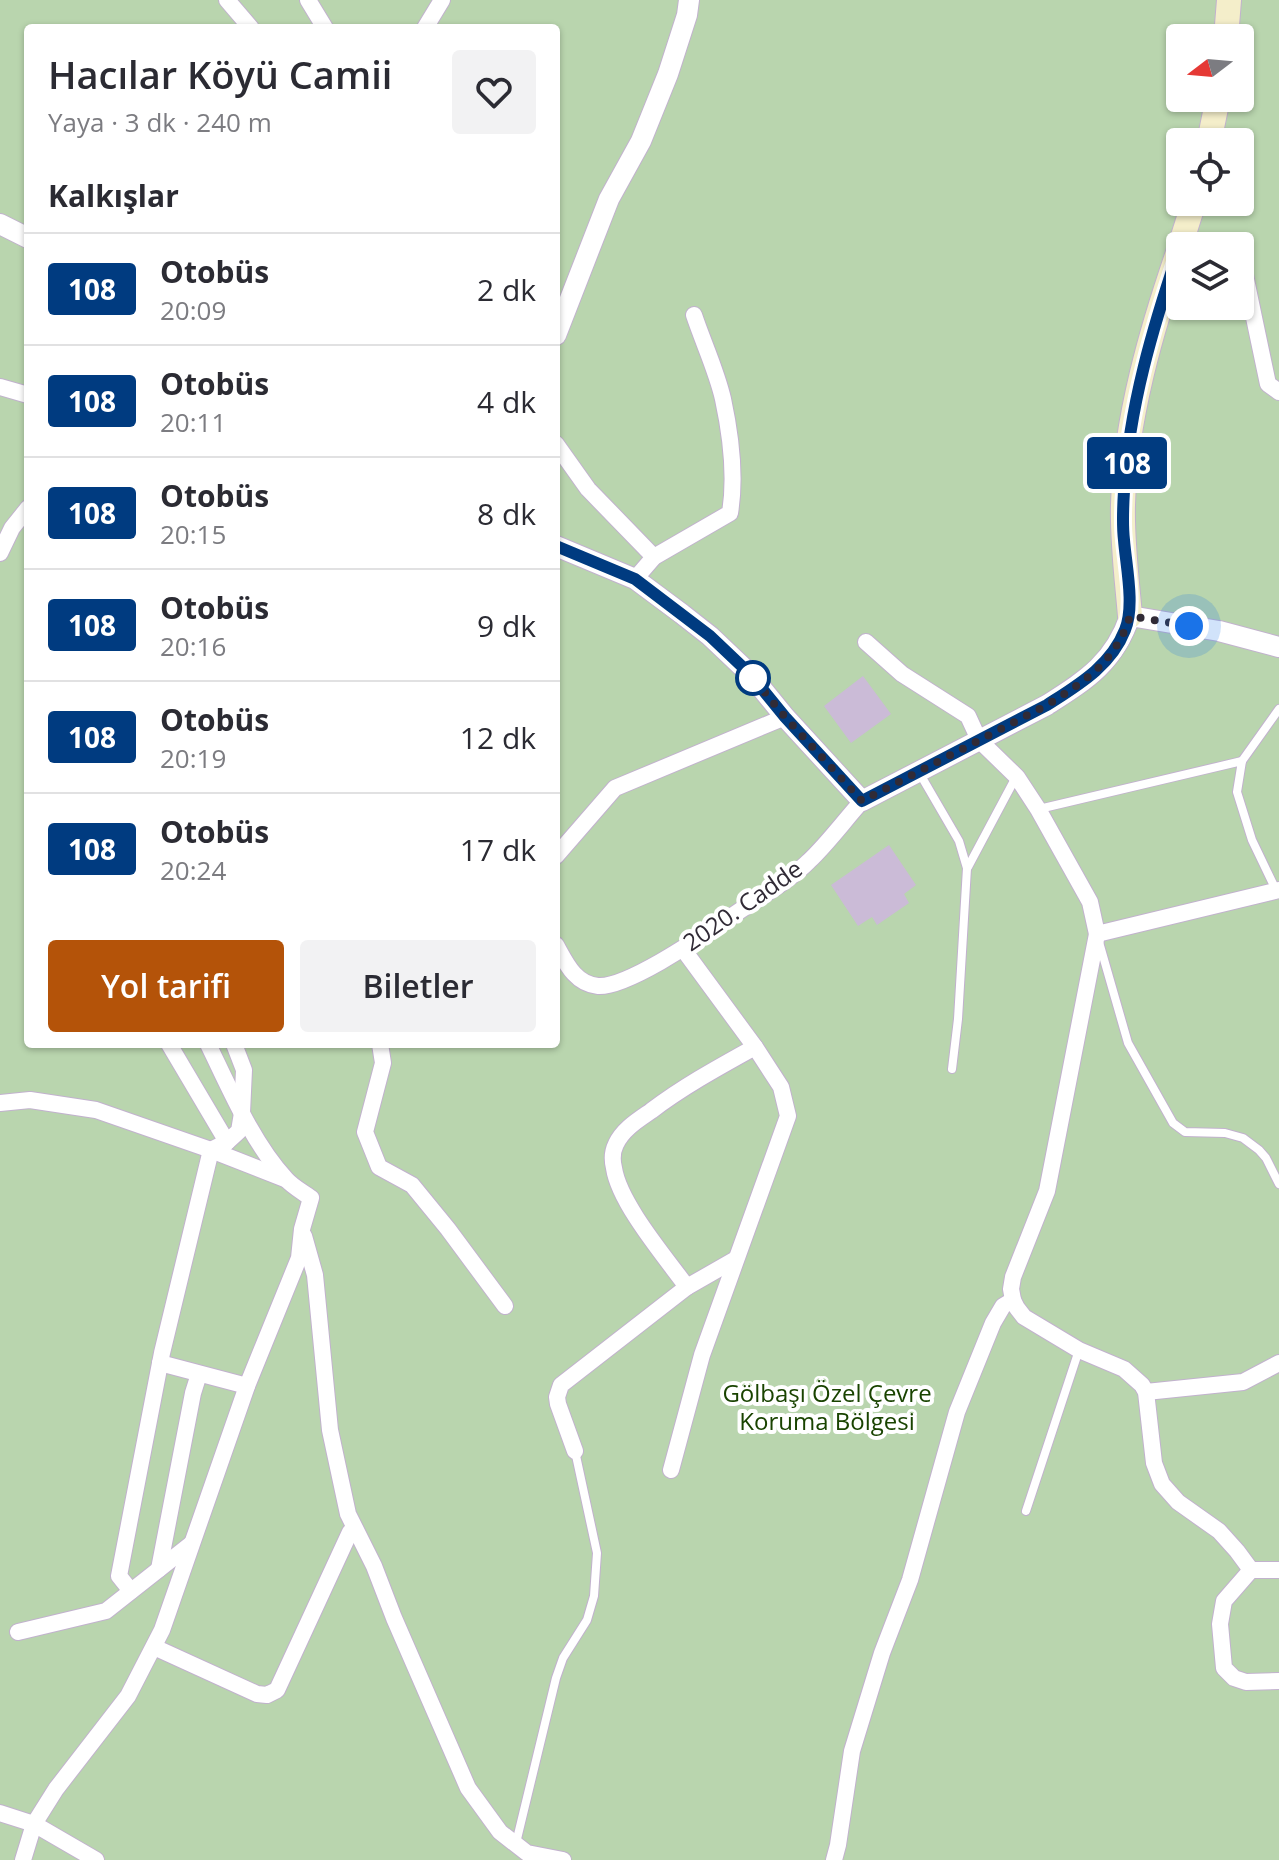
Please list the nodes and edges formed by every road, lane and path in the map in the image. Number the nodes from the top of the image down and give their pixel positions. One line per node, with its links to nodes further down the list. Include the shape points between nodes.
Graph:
1 (227, 0): 6 (street)
2 (308, 0): 7 (street)
3 (442, 0): 8 (street)
4 (689, 0): 15 (street, via 668,74 641,141 609,199)
5 (1229, 0): 9 (main road)
6 (248, 24)
7 (323, 24)
8 (427, 24)
9 (1227, 24)
10 (0, 224): 11 (street)
11 (24, 236)
12 (1166, 291): 25 (main road, via 1147,352 1128,452 1123,507)
13 (694, 315): 23 (street, via 723,397 732,463 730,513)
14 (1254, 317): 17 (street, via 1268,384)
15 (560, 325)
16 (0, 387): 18 (street)
17 (1279, 392)
18 (24, 394)
19 (560, 450): 23 (street, via 588,489)
20 (24, 513): 22 (street)
21 (560, 548): 24 (street)
22 (0, 553)
23 (654, 557): 24 (street)
24 (635, 579): 29 (street, via 735,659)
25 (1130, 616): 27 (street); 30 (street, 2020. Cadde, via 1100,668 1047,705)
26 (866, 642): 30 (street, via 902,674 968,716)
27 (1279, 647)
28 (1279, 709): 31 (lane)
29 (785, 717): 34 (street); 36 (street, via 615,788)
30 (979, 740): 32 (street, 2020. Cadde); 33 (street)
31 (1242, 761): 35 (lane); 38 (lane, via 1237,792 1252,840)
32 (918, 772): 34 (street, 2020. Cadde); 37 (lane, via 959,841)
33 (1017, 777): 35 (street); 37 (lane)
34 (862, 801): 40 (street, 2020. Cadde, via 792,876)
35 (1038, 809): 39 (street, via 1090,902)
36 (560, 851)
37 (967, 868): 47 (lane)
38 (1278, 891): 39 (street)
39 (1097, 934): 53 (lane, via 1128,1043 1173,1123 1185,1132 1243,1138 1266,1158); 57 (street, via 1047,1191 1013,1277)
40 (683, 949): 41 (street, 2020. Cadde, via 626,979 596,986 575,976); 42 (street)
41 (560, 952)
42 (755, 1047): 55 (street, via 781,1087 788,1116); 56 (street, via 683,1087 616,1143 619,1187)
43 (171, 1048): 50 (street)
44 (210, 1048): 49 (street)
45 (236, 1048): 49 (street, via 244,1070)
46 (381, 1048): 58 (street, via 383,1063 365,1132 379,1167 412,1185)
47 (952, 1069)
48 (0, 1103): 51 (street, via 30,1100 96,1110)
49 (242, 1113): 50 (street, via 239,1131); 52 (street)
50 (227, 1142): 51 (street)
51 (211, 1150): 52 (street); 60 (street)
52 (287, 1180): 54 (street, via 311,1198)
53 (1279, 1184)
54 (302, 1229): 63 (street, via 299,1258); 68 (street, via 315,1275 330,1430)
55 (736, 1259): 56 (street); 66 (street, via 702,1355)
56 (687, 1287): 65 (street, via 561,1385 558,1404)
57 (1013, 1300): 59 (street, via 1024,1317); 83 (street, via 993,1323 957,1412 910,1580 852,1751)
58 (505, 1306)
59 (1079, 1350): 64 (street, via 1124,1369); 67 (lane)
60 (160, 1363): 62 (street); 73 (street, via 119,1576)
61 (1279, 1363): 64 (street, via 1243,1382)
62 (199, 1374): 63 (street); 70 (street)
63 (247, 1386): 69 (street)
64 (1146, 1392): 71 (street, via 1154,1463 1162,1484 1219,1531)
65 (575, 1451): 79 (lane, via 597,1553 594,1596 556,1678)
66 (671, 1470)
67 (1026, 1511)
68 (355, 1529): 75 (street, via 272,1693 257,1694); 79 (street, via 468,1788)
69 (193, 1543): 70 (street); 75 (street)
70 (159, 1569): 73 (street)
71 (1251, 1570): 72 (street); 76 (street, via 1224,1601 1224,1668 1246,1682)
72 (1279, 1570)
73 (131, 1591): 74 (street, via 106,1611)
74 (18, 1632)
75 (154, 1647): 78 (street, via 128,1696)
76 (1279, 1681)
77 (0, 1813): 78 (street)
78 (34, 1824): 80 (street); 81 (street)
79 (522, 1852): 82 (street)
80 (23, 1860)
81 (96, 1860)
82 (563, 1860)
83 (834, 1860)

